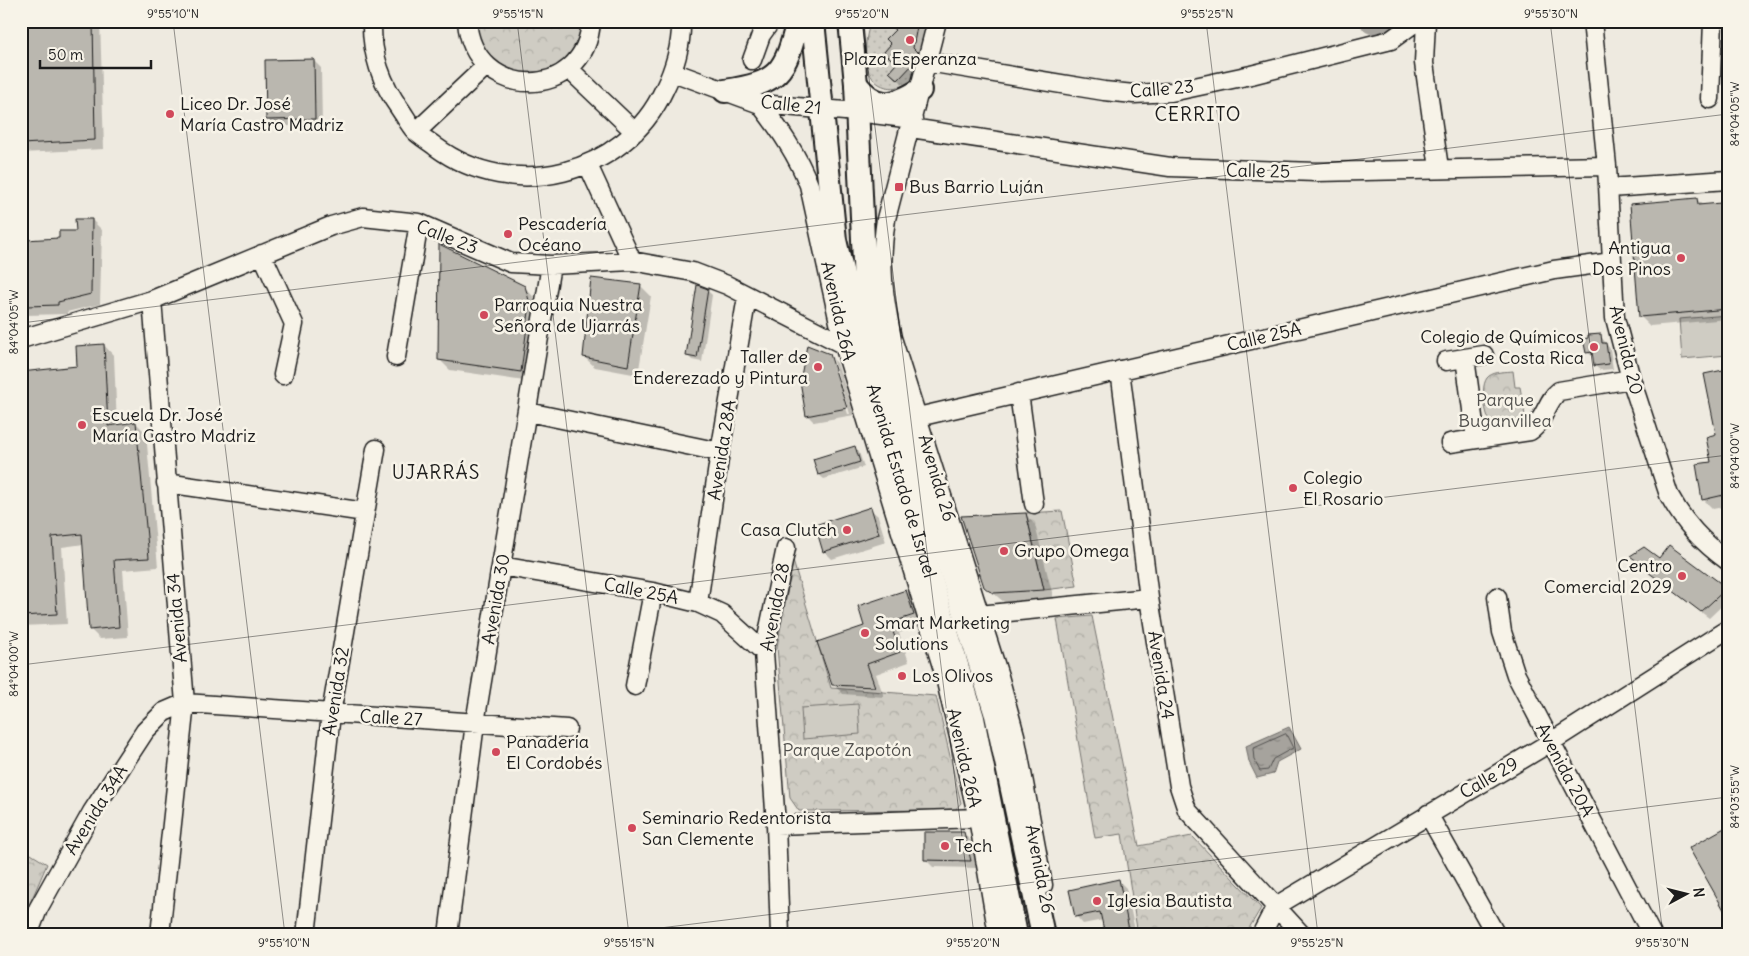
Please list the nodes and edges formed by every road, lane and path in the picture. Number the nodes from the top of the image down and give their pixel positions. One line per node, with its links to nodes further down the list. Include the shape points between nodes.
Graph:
1 (372, 21): 27 (street, via 371,40 386,90)
2 (467, 21): 16 (street, via 475,51)
3 (591, 21): 17 (street, via 590,34 582,53)
4 (681, 21): 18 (street)
5 (771, 21): 14 (street, via 760,35)
6 (798, 21): 21 (main road, via 789,56 777,74 763,83)
7 (813, 21): 24 (main road, Avenida Estado de Israel)
8 (850, 21): 19 (main road, Avenida Estado de Israel)
9 (938, 21): 15 (street, Avenida 26)
10 (1417, 21): 15 (street, Calle 23, via 1390,40 1251,76 1171,92 1134,94 1104,91)
11 (1426, 21): 31 (street, via 1424,63)
12 (1592, 21): 30 (street, Avenida 20)
13 (1713, 21): 22 (street)
14 (752, 60)
15 (928, 62): 20 (street, Avenida 26)
16 (486, 66): 17 (street, via 518,82 536,83); 27 (street)
17 (569, 69): 28 (street)
18 (673, 72): 21 (street, Calle 21); 28 (street, via 658,104)
19 (856, 84): 20 (main road, via 868,98 884,104 900,101); 25 (main road, Avenida Estado de Israel)
20 (920, 90): 26 (street, Avenida 26)
21 (725, 91): 23 (street, Calle 21)
22 (1710, 99)
23 (760, 104): 24 (street, Calle 21); 42 (street, Avenida 26A, via 783,132 809,185)
24 (822, 108): 25 (street, Calle 21); 88 (main road, Avenida Estado de Israel, via 830,200 843,280 973,718)
25 (857, 112): 26 (street, Calle 21); 79 (main road, Avenida Estado de Israel, via 867,292 874,326 996,714)
26 (912, 124): 31 (street, Calle 25, via 1170,167 1316,172); 52 (street, Avenida 26, via 886,219 881,253 883,295 892,338)
27 (416, 132): 29 (street, via 453,159 497,175 543,177)
28 (635, 132): 29 (street, via 613,151)
29 (588, 164): 36 (street)
30 (1607, 166): 31 (street, Calle 25); 33 (street, Avenida 20)
31 (1439, 168)
32 (1727, 180): 33 (street)
33 (1608, 188): 37 (street, Avenida 20)
34 (419, 223): 35 (street, Calle 23, via 363,217 331,226); 38 (street, Calle 23, via 511,262); 44 (street)
35 (262, 254): 40 (street, Calle 23); 48 (street, via 294,324)
36 (632, 261): 38 (street, Calle 23); 39 (street, Calle 23, via 693,272)
37 (1612, 262): 47 (street, Calle 25A, via 1554,270); 49 (street, Avenida 20, via 1615,318)
38 (551, 265): 51 (street, Avenida 30)
39 (747, 297): 42 (street, Calle 23); 56 (street, Avenida 28A)
40 (152, 300): 41 (street, Calle 23); 57 (street, Avenida 34)
41 (21, 339)
42 (844, 344): 77 (street, Avenida 26A, via 944,674)
43 (1484, 355): 45 (street)
44 (396, 358)
45 (1465, 358): 46 (street); 53 (street)
46 (1446, 360)
47 (1120, 370): 50 (street, Calle 25A); 64 (street, Avenida 24)
48 (283, 375)
49 (1632, 379): 53 (street, via 1559,390 1530,431); 61 (street, Avenida 20, via 1662,476 1679,514 1701,540)
50 (1019, 393): 52 (street, Calle 25A); 58 (street)
51 (528, 412): 56 (street); 62 (street, Avenida 30)
52 (918, 417): 67 (street, Avenida 26)
53 (1476, 439): 54 (street)
54 (1450, 443)
55 (376, 449): 59 (street, Avenida 32)
56 (720, 452): 66 (street, Avenida 28A)
57 (166, 483): 59 (street); 71 (street, Avenida 34)
58 (1034, 504)
59 (365, 512): 72 (street, Avenida 32)
60 (786, 548): 69 (street, Avenida 28)
61 (1728, 561)
62 (501, 566): 63 (street, Calle 25A); 73 (street, Avenida 30)
63 (653, 592): 66 (street, Calle 25A); 70 (street)
64 (1150, 598): 67 (street); 81 (street, Avenida 24, via 1179,786 1188,810)
65 (1497, 598): 75 (street, Avenida 20A, via 1502,632 1516,675)
66 (698, 603): 69 (street, Calle 25A, via 722,614)
67 (979, 615): 80 (street, Avenida 26, via 1015,735)
68 (1728, 629): 75 (street, Calle 29)
69 (764, 652): 78 (street, Avenida 28)
70 (635, 686)
71 (185, 703): 72 (street, Calle 27); 82 (street, Avenida 34A, via 164,712 146,731 92,812 38,909); 83 (street, Avenida 34)
72 (331, 714): 73 (street, Calle 27); 84 (street, Avenida 32)
73 (475, 722): 74 (street, Calle 27); 85 (street, Avenida 30)
74 (567, 729)
75 (1551, 742): 76 (street, Calle 29); 94 (street, Avenida 20A)
76 (1428, 814): 81 (street, Calle 29); 93 (street)
77 (978, 818): 78 (street); 87 (street, Avenida 26A)
78 (776, 825): 86 (street, Avenida 28)
79 (1023, 834): 80 (main road); 89 (main road, Avenida Estado de Israel)
80 (1041, 872): 90 (street, Avenida 26)
81 (1276, 906): 91 (street); 92 (street, Avenida 24)
82 (28, 935)
83 (160, 935)
84 (306, 935)
85 (448, 935)
86 (780, 935)
87 (998, 935)
88 (1016, 935)
89 (1043, 935)
90 (1053, 935)
91 (1261, 935)
92 (1302, 935)
93 (1496, 935)
94 (1652, 935)

